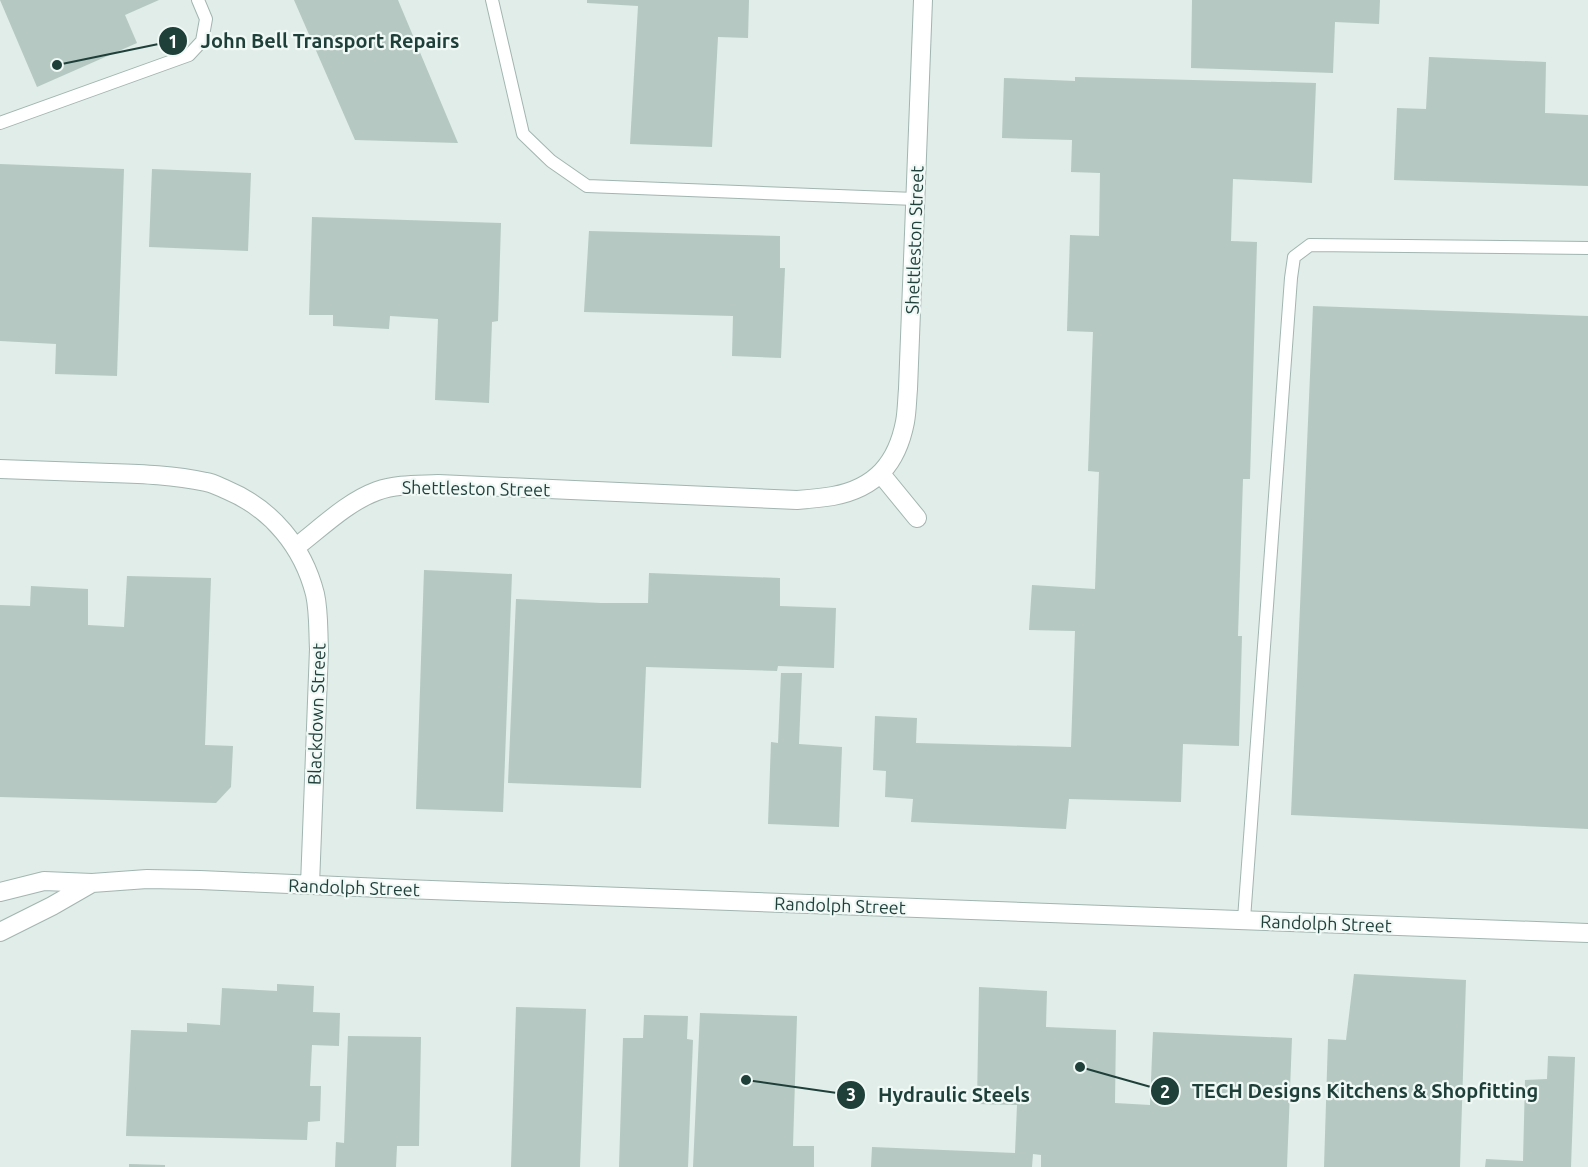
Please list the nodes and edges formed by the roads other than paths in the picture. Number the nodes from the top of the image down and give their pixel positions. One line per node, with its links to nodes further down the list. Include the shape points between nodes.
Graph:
1 (198, 0): 4 (lane, via 206,19 202,41 189,55)
2 (492, 0): 5 (lane, via 523,134 551,161 587,186)
3 (923, 0): 5 (street, Shettleston Street)
4 (0, 123)
5 (915, 198): 8 (street, Shettleston Street, via 905,422 895,454)
6 (1588, 248): 14 (lane, via 1310,245 1294,257)
7 (0, 469): 10 (street, via 181,477 208,482 266,513)
8 (881, 474): 9 (street); 10 (street, Shettleston Street, via 865,485 835,496 797,500 409,485 376,491 357,501)
9 (917, 518)
10 (296, 548): 12 (street, Blackdown Street, via 315,596 318,623)
11 (92, 883): 12 (street, Randolph Street, via 147,879); 13 (street, Randolph Street, via 44,881); 15 (street, Randolph Street)
12 (310, 885): 14 (street, Randolph Street)
13 (0, 892)
14 (1244, 919): 16 (street, Randolph Street)
15 (0, 932)
16 (1588, 933)

